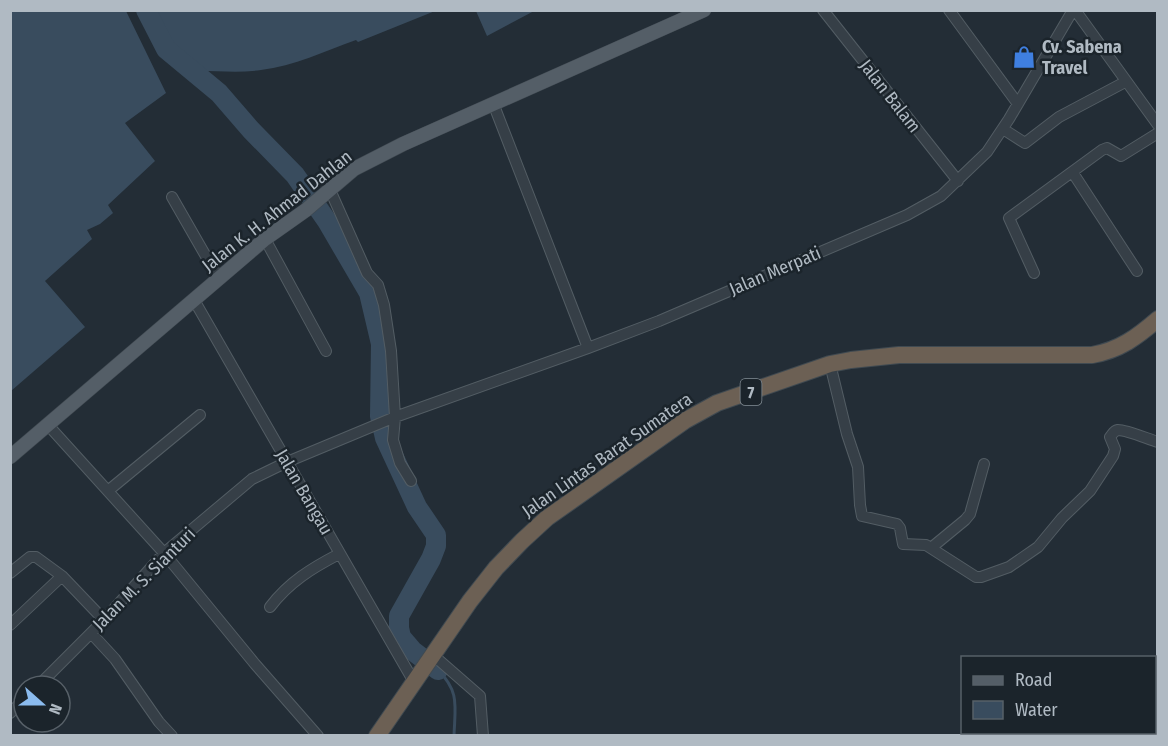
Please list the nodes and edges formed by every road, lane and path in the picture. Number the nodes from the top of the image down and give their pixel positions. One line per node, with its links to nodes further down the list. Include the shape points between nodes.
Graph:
1 (704, 10): 6 (main road, Jalan K. H. Ahmad Dahlan)
2 (823, 10): 12 (street, Jalan Balam)
3 (949, 10): 7 (street)
4 (1074, 10): 5 (street); 7 (street, Jalan Merpati)
5 (1125, 81): 8 (street); 9 (street, via 1059,117 1025,143)
6 (493, 103): 13 (main road, Jalan K. H. Ahmad Dahlan, via 362,165); 21 (street)
7 (1018, 104): 9 (street, Jalan Merpati)
8 (1158, 125)
9 (1003, 129): 12 (street, Jalan Merpati)
10 (1158, 133): 11 (street, via 1122,156 1107,148 1102,150)
11 (1074, 172): 16 (street); 17 (street, via 1009,218)
12 (958, 181): 21 (street, Jalan Merpati, via 941,196 907,215)
13 (327, 191): 15 (main road, Jalan K. H. Ahmad Dahlan); 25 (street, via 367,273 378,285 384,305 391,351)
14 (172, 197): 18 (street)
15 (265, 239): 18 (main road, Jalan K. H. Ahmad Dahlan); 22 (street)
16 (1137, 271)
17 (1034, 273)
18 (219, 279): 19 (main road, Jalan K. H. Ahmad Dahlan)
19 (194, 300): 26 (main road, Jalan K. H. Ahmad Dahlan); 30 (street, Jalan Bangau)
20 (1158, 319): 23 (highway, Jalan Lintas Barat Sumatera / 7, via 1125,345 1092,355 899,355)
21 (588, 348): 25 (street, Jalan Merpati)
22 (326, 351)
23 (830, 364): 34 (street, via 858,466 861,513 866,518 897,524 905,545); 43 (highway, Jalan Lintas Barat Sumatera / 7, via 717,403 686,420 547,518 496,568)
24 (201, 415): 33 (street)
25 (393, 418): 27 (street, Jalan Merpati); 32 (street, via 393,440)
26 (48, 425): 29 (main road, Jalan K. H. Ahmad Dahlan); 33 (street)
27 (370, 427): 30 (street, Jalan M. S. Sianturi)
28 (1158, 442): 34 (street, via 1114,432 1110,438 1113,456 1090,491 1038,547 1009,567 976,577)
29 (10, 457)
30 (287, 462): 35 (street, Jalan M. S. Sianturi, via 252,479); 36 (street, Jalan Bangau)
31 (984, 464): 34 (street, via 970,514)
32 (411, 481)
33 (109, 490): 35 (street)
34 (931, 548)
35 (164, 553): 40 (street, Jalan M. S. Sianturi); 46 (street)
36 (339, 554): 39 (street, via 306,571); 43 (street, Jalan Bangau, via 389,638)
37 (10, 573): 38 (street, via 33,556)
38 (62, 576): 40 (street); 41 (street)
39 (270, 607)
40 (104, 620): 42 (street, Jalan M. S. Sianturi)
41 (10, 625)
42 (91, 633): 44 (street, Jalan M. S. Sianturi); 45 (street)
43 (425, 666): 47 (highway, Jalan Lintas Barat Sumatera / 7); 48 (street, Jalan Bangau, via 480,696)
44 (50, 674)
45 (172, 735)
46 (318, 735)
47 (378, 735)
48 (483, 735)

